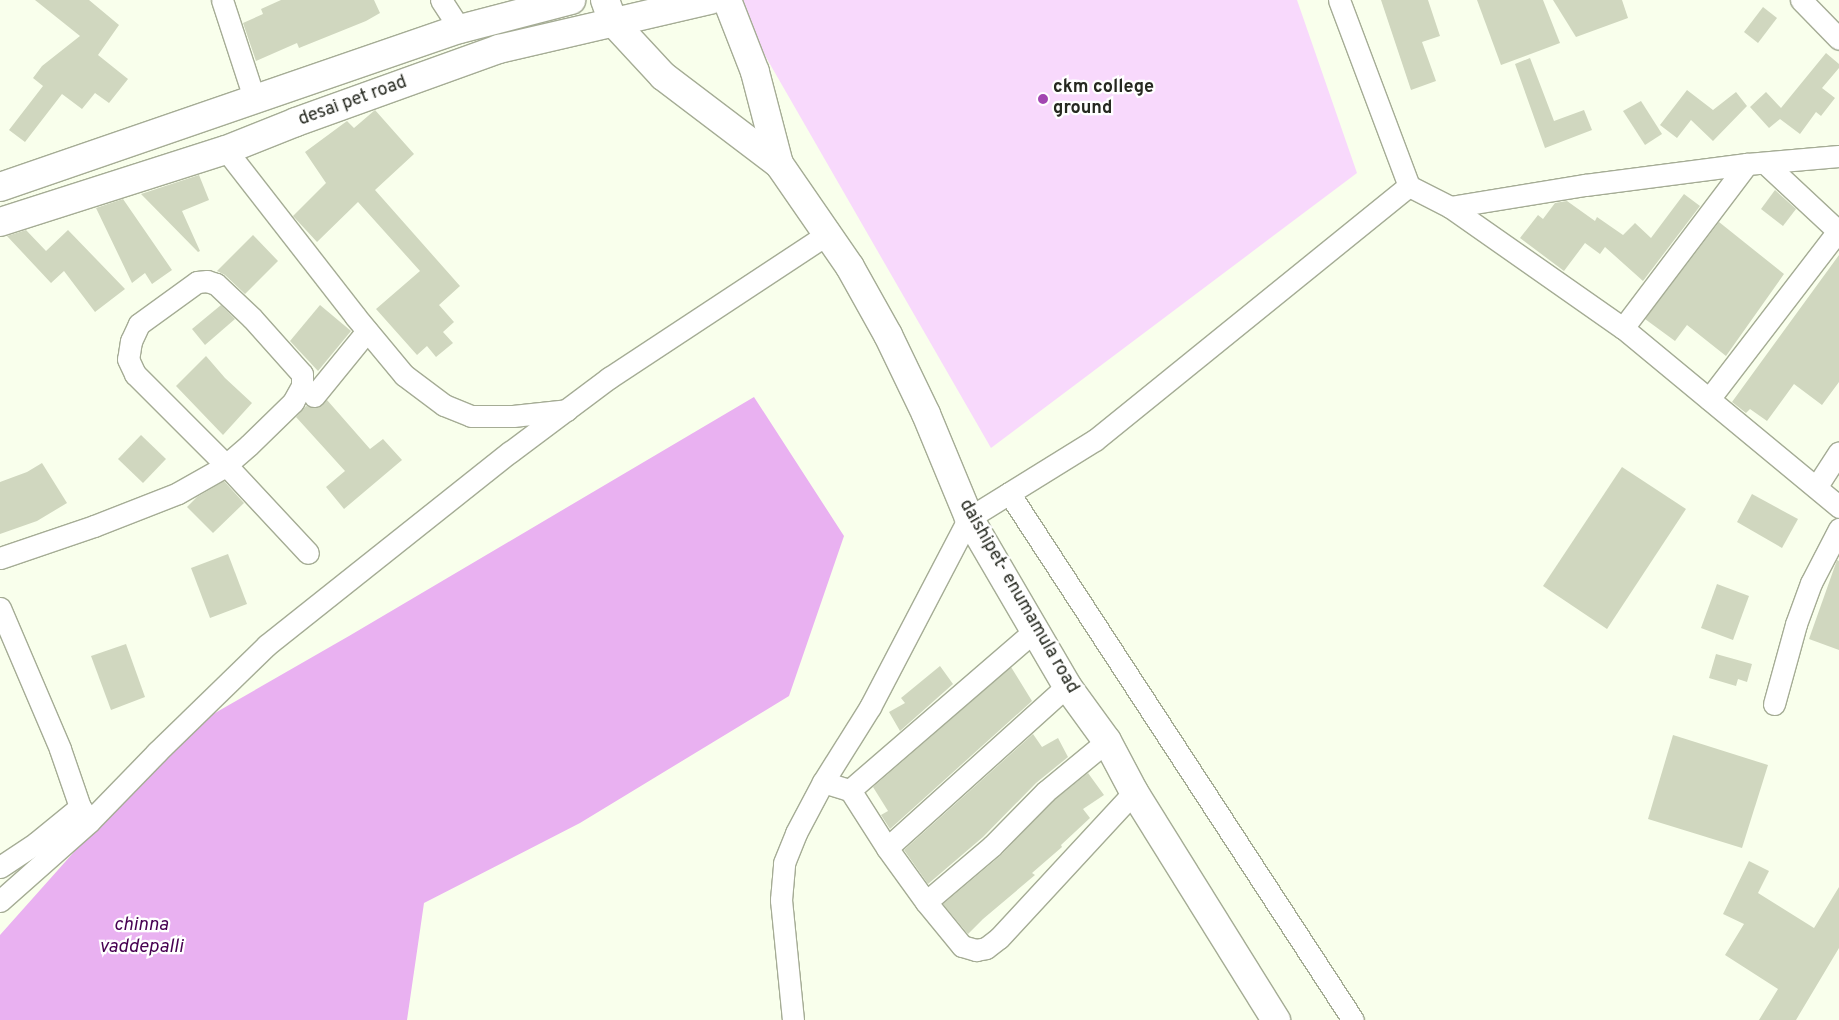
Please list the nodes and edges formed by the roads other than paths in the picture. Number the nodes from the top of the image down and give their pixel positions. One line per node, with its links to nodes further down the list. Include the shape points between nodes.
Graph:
1 (222, 0): 11 (street)
2 (441, 0): 9 (street)
3 (571, 0): 9 (street, desai pet road)
4 (710, 0): 8 (street, desai pet road)
5 (727, 0): 14 (street, daishipet- enumamula road, via 754,72)
6 (1339, 0): 16 (street)
7 (1806, 2): 10 (street)
8 (609, 11): 12 (street, desai pet road); 14 (street, daishipet- enumamula road, via 663,76)
9 (460, 29): 11 (street, desai pet road)
10 (1839, 39)
11 (255, 101): 17 (street, desai pet road)
12 (226, 150): 19 (street, desai pet road); 23 (street)
13 (1839, 156): 15 (street)
14 (780, 164): 21 (street, daishipet- enumamula road)
15 (1756, 164): 18 (street, via 1585,185); 20 (street); 22 (street)
16 (1409, 186): 18 (street); 30 (street, via 1096,440)
17 (0, 187)
18 (1450, 207): 22 (street)
19 (0, 222)
20 (1838, 232): 25 (street)
21 (827, 234): 26 (street, via 610,378); 32 (street, daishipet- enumamula road, via 850,267 888,335 926,414)
22 (1623, 328): 25 (street)
23 (367, 331): 24 (street); 26 (street, via 404,375 444,405 471,416 513,416)
24 (314, 396)
25 (1709, 399): 29 (street)
26 (570, 409): 44 (street, via 510,452 267,646 157,752)
27 (1839, 452): 29 (street)
28 (226, 465): 28 (street, via 293,402 302,386 302,374 252,318 216,284 207,280 197,282 139,324 131,340 128,359 135,374); 34 (street); 35 (street, via 178,493)
29 (1817, 486): 31 (street)
30 (1009, 493): 32 (street); 51 (street)
31 (1839, 507)
32 (969, 518): 37 (street, daishipet- enumamula road); 41 (street, via 874,699)
33 (1839, 529): 39 (street, via 1811,583)
34 (308, 553)
35 (0, 558)
36 (0, 608): 44 (street)
37 (1034, 631): 38 (street, daishipet- enumamula road); 42 (street)
38 (1067, 686): 40 (street, daishipet- enumamula road); 45 (street)
39 (1774, 704)
40 (1107, 741): 43 (street, daishipet- enumamula road); 48 (street)
41 (823, 782): 42 (street); 49 (street, via 784,863 781,900)
42 (850, 790): 45 (street)
43 (1134, 792): 48 (street, via 999,938 986,948 976,950 962,946); 50 (street, daishipet- enumamula road)
44 (85, 814): 46 (street); 47 (street)
45 (887, 848): 48 (street)
46 (0, 867)
47 (0, 901)
48 (926, 902)
49 (792, 1020)
50 (1276, 1020)
51 (1353, 1020)

